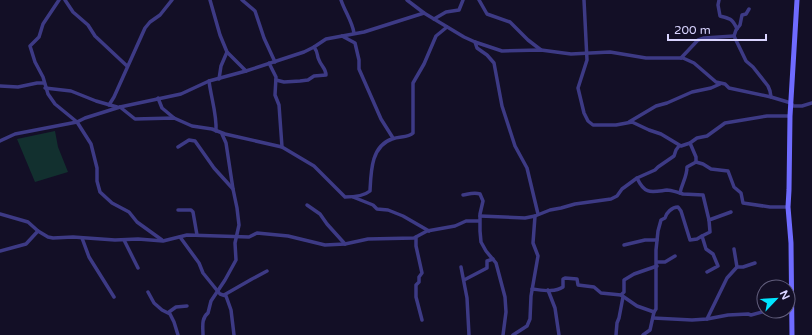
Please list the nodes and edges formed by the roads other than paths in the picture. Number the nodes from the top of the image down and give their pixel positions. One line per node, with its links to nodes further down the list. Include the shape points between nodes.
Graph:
1 (60, 0): 34 (street, via 43,24 39,37 30,46)
2 (65, 0): 29 (street, via 95,36)
3 (172, 0): 29 (street, via 145,28)
4 (210, 0): 24 (street)
5 (242, 0): 27 (street, via 255,11)
6 (341, 0): 18 (street)
7 (407, 0): 14 (street)
8 (464, 0): 15 (street, via 459,10 446,12)
9 (479, 0): 23 (street, via 487,14 510,22)
10 (584, 0): 25 (street)
11 (719, 0): 17 (street, via 720,16 728,17)
12 (797, 0): 40 (street)
13 (749, 9): 17 (street, via 742,15)
14 (424, 13): 15 (street); 18 (street)
15 (434, 19): 16 (street)
16 (447, 27): 21 (street); 50 (street, via 436,36 413,83 414,133)
17 (737, 29): 20 (street)
18 (354, 33): 19 (street)
19 (342, 36): 22 (street, via 326,39); 50 (street, via 355,43 359,69 381,119)
20 (734, 36): 26 (street, via 698,40); 38 (street, via 746,61 768,86)
21 (475, 42): 23 (street, via 502,51); 67 (street, via 477,48 494,63 502,106 515,146 527,168)
22 (314, 47): 27 (street); 32 (street, via 319,61 326,69 326,75 300,81)
23 (541, 50): 25 (street)
24 (227, 52): 30 (street); 31 (street)
25 (587, 54): 26 (street, via 610,52 646,58); 47 (street, via 578,88 588,121 598,126)
26 (681, 58): 35 (street, via 691,61)
27 (275, 62): 28 (street)
28 (269, 63): 30 (street); 32 (street)
29 (126, 66): 42 (street)
30 (246, 71): 31 (street)
31 (219, 78): 33 (street)
32 (276, 80): 55 (street, via 275,95 279,105)
33 (209, 81): 39 (street, via 181,94); 48 (street)
34 (44, 83): 36 (street, via 37,82 18,87); 37 (street)
35 (720, 84): 38 (street); 47 (street, via 656,106)
36 (0, 86)
37 (45, 88): 42 (street, via 71,91); 46 (street, via 53,101)
38 (770, 97): 40 (street)
39 (158, 98): 43 (street); 45 (street, via 162,108)
40 (791, 103): 41 (street, via 793,106); 44 (street)
41 (812, 103)
42 (109, 105): 43 (street)
43 (119, 107): 45 (street, via 135,119); 46 (street)
44 (790, 116): 52 (street, via 767,116 725,123 707,136); 63 (street)
45 (174, 118): 48 (street, via 192,126)
46 (77, 122): 51 (street, via 15,134); 81 (street, via 92,146 100,192 129,212 137,222)
47 (628, 122): 53 (street, via 661,134)
48 (216, 131): 49 (street)
49 (222, 134): 55 (street); 58 (street, via 226,143)
50 (394, 138): 61 (street, via 386,142 374,155 369,192)
51 (0, 141)
52 (690, 143): 53 (street); 56 (street)
53 (679, 146): 57 (street, via 674,156 655,170)
54 (178, 147): 58 (street, via 189,140 194,140)
55 (282, 147): 61 (street, via 314,166 345,197)
56 (696, 162): 59 (street, via 687,167 687,176); 63 (street, via 711,169 728,171 734,187 741,193 743,203)
57 (637, 178): 59 (street, via 647,191 667,190); 67 (street, via 611,199 575,204)
58 (233, 189): 74 (street, via 239,216)
59 (680, 193): 69 (street, via 703,195)
60 (462, 195): 68 (street, via 480,194 483,201)
61 (354, 196): 72 (street, via 373,204 377,209 403,216)
62 (307, 205): 82 (street, via 320,214)
63 (788, 207): 95 (street)
64 (178, 210): 73 (street, via 191,210)
65 (731, 212): 69 (street)
66 (0, 214): 71 (street, via 27,221)
67 (537, 215): 68 (street, via 517,218); 97 (street, via 533,243 538,256)
68 (480, 216): 70 (street)
69 (709, 220): 75 (street, via 710,232)
70 (479, 221): 72 (street, via 466,221); 87 (street, via 482,245)
71 (38, 231): 77 (street, via 53,238); 85 (street, via 26,244)
72 (429, 231): 78 (street)
73 (197, 235): 74 (street); 76 (street)
74 (236, 236): 82 (street, via 249,237 257,233 288,236 325,245); 98 (street, via 236,260)
75 (702, 236): 80 (street, via 690,240 682,211 676,207 662,220); 94 (street, via 706,248 718,264 716,268)
76 (180, 237): 81 (street); 98 (street)
77 (82, 238): 79 (street); 103 (street, via 89,257)
78 (416, 238): 82 (street, via 368,239); 111 (street, via 422,273 416,284 416,297)
79 (124, 240): 81 (street); 92 (street)
80 (657, 240): 83 (street); 89 (street)
81 (163, 241)
82 (344, 244)
83 (624, 245)
84 (734, 249): 91 (street)
85 (0, 252)
86 (675, 256): 89 (street)
87 (493, 259): 96 (street, via 487,261 487,268); 116 (street, via 497,265 505,297)
88 (755, 263): 91 (street)
89 (657, 264): 102 (street, via 624,280); 106 (street, via 657,303)
90 (461, 267): 96 (street)
91 (737, 267): 109 (street, via 727,278)
92 (138, 268)
93 (267, 271): 101 (street)
94 (707, 272)
95 (790, 279)
96 (464, 280): 115 (street, via 470,318)
97 (532, 289): 99 (street); 117 (street, via 530,321)
98 (218, 290): 101 (street); 113 (street, via 205,315)
99 (548, 290): 102 (street, via 560,290 566,277 577,279 578,285 594,287 601,293); 118 (street, via 555,308)
100 (148, 292): 105 (street, via 162,310)
101 (224, 295): 114 (street, via 231,310)
102 (622, 296): 106 (street, via 637,306); 119 (street)
103 (114, 297)
104 (187, 306): 105 (street, via 176,307)
105 (169, 312): 112 (street)
106 (654, 312): 108 (street)
107 (756, 314): 109 (street)
108 (653, 318): 109 (street); 120 (street, via 650,330)
109 (707, 319)
110 (791, 319): 121 (street)
111 (422, 320)
112 (178, 335)
113 (203, 335)
114 (234, 335)
115 (469, 335)
116 (503, 335)
117 (513, 335)
118 (558, 335)
119 (616, 335)
120 (643, 335)
121 (792, 335)

